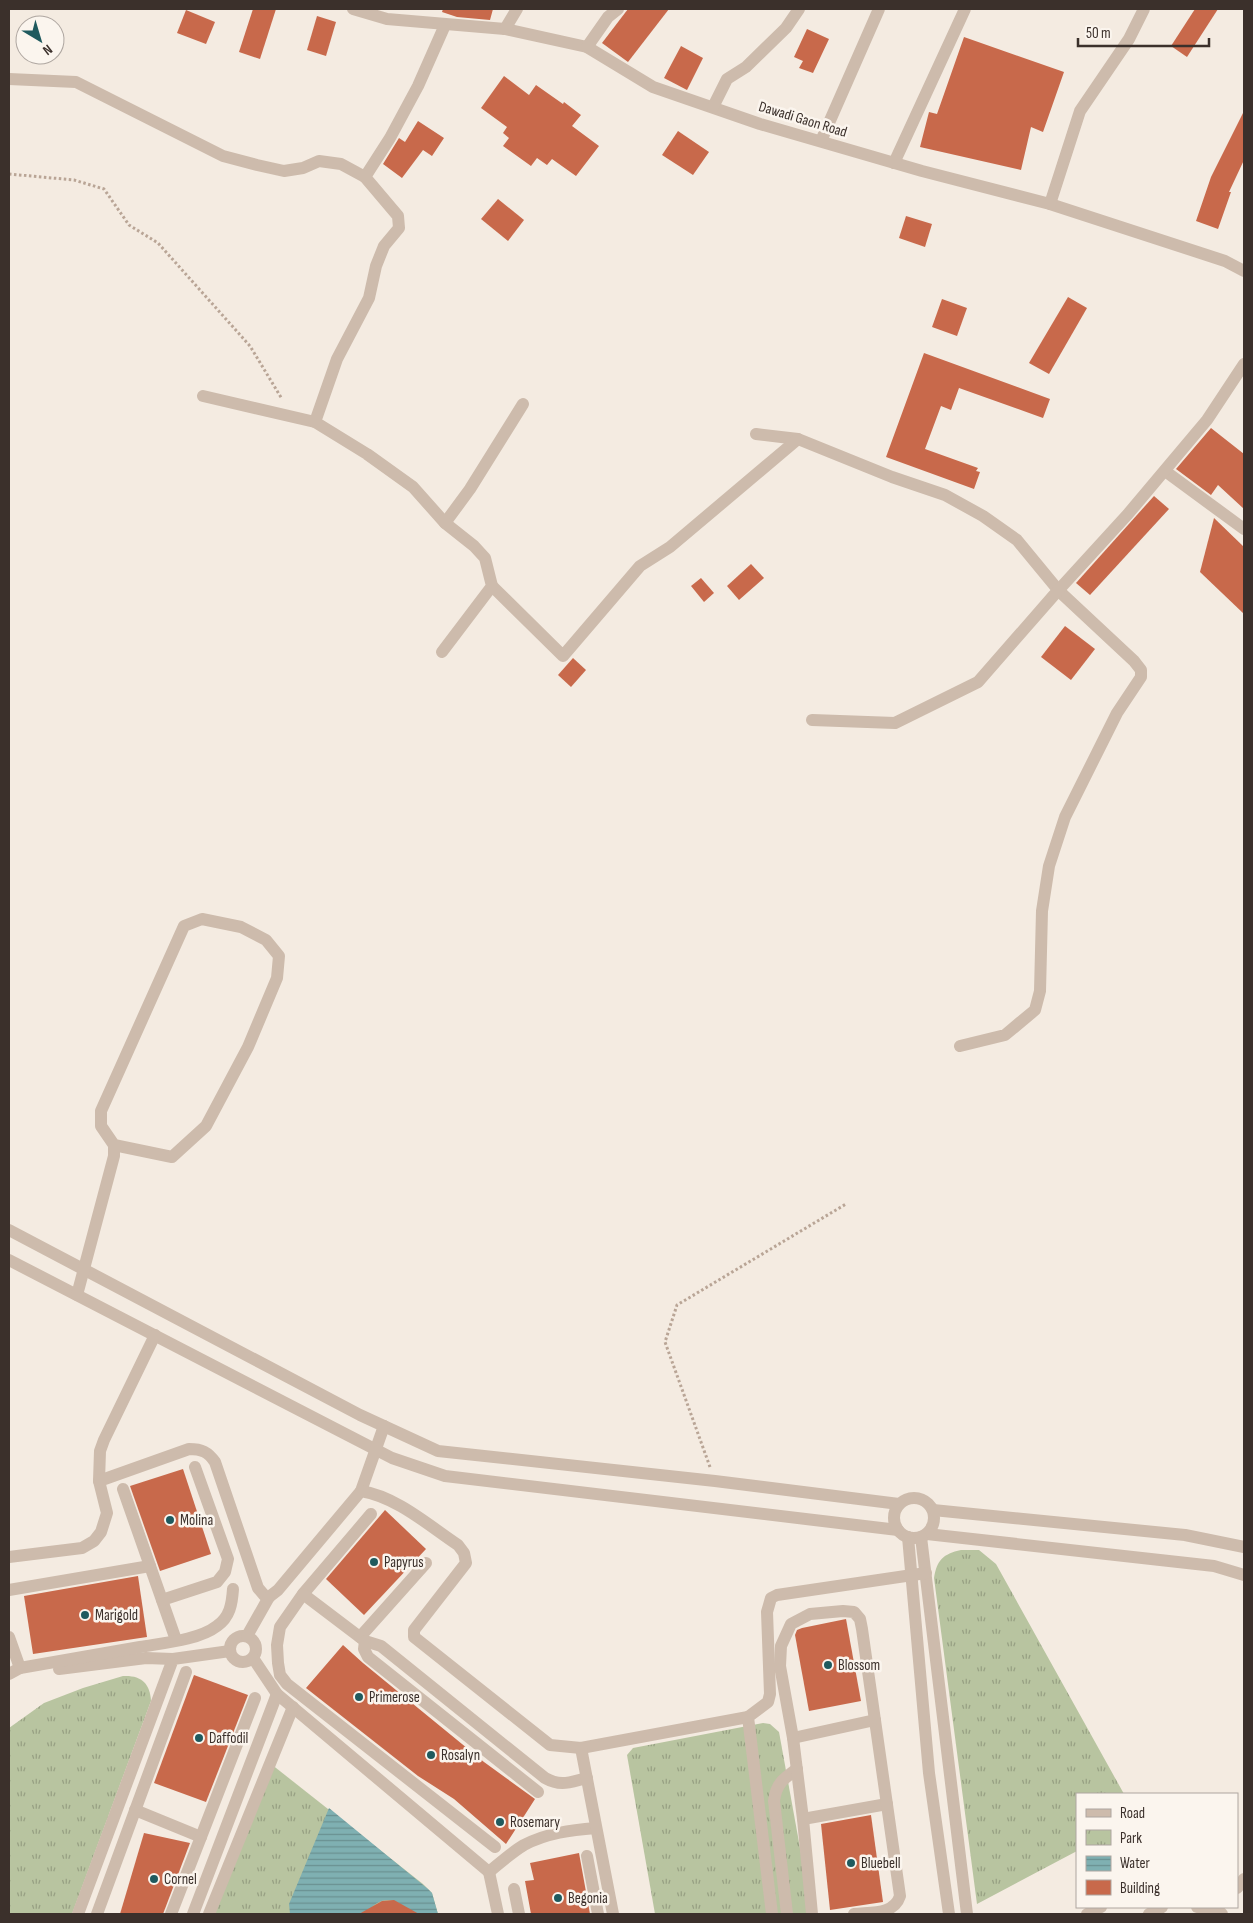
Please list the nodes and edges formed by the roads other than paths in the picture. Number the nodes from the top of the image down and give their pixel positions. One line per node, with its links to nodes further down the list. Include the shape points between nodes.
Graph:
1 (353, 9): 8 (street, Dawadi Gaon Road)
2 (517, 9): 10 (street)
3 (618, 9): 11 (street, via 608,17)
4 (799, 9): 13 (street, via 786,28 746,67 727,79)
5 (879, 9): 14 (street)
6 (965, 9): 15 (street)
7 (1144, 9): 17 (street, via 1129,39 1080,111)
8 (373, 12): 9 (street, Dawadi Gaon Road, via 387,19)
9 (444, 25): 10 (street, Dawadi Gaon Road); 16 (street, via 418,86)
10 (505, 29): 11 (street, Dawadi Gaon Road)
11 (587, 47): 13 (street, Dawadi Gaon Road, via 653,87)
12 (9, 79): 16 (street, via 76,82 223,156 284,171 319,161 342,164)
13 (713, 107): 14 (street, Dawadi Gaon Road)
14 (820, 141): 15 (street, Dawadi Gaon Road)
15 (894, 163): 17 (street, Dawadi Gaon Road)
16 (365, 177): 22 (street, via 398,216 399,228 384,246 369,298 337,359)
17 (1050, 204): 18 (street, Dawadi Gaon Road, via 1226,261)
18 (1244, 271)
19 (1244, 364): 25 (street, via 1207,420)
20 (203, 396): 22 (street)
21 (523, 404): 26 (street)
22 (315, 422): 26 (street, via 413,487)
23 (756, 434): 24 (street)
24 (798, 439): 28 (street, via 670,547 640,566 563,656); 29 (street, via 945,495 983,516 1017,540)
25 (1165, 471): 27 (street); 29 (street)
26 (445, 523): 28 (street, via 485,558)
27 (1244, 529)
28 (492, 586): 30 (street)
29 (1059, 591): 31 (street, via 978,682 895,723); 32 (street, via 1134,661 1141,670 1141,677 1117,713 1065,818 1049,866 1042,911 1040,991 1035,1010 1004,1035)
30 (442, 652)
31 (812, 720)
32 (960, 1046)
33 (114, 1145): 33 (street, via 102,1126 101,1111 184,926 202,919 241,927 266,940 279,956 277,978 248,1047 206,1126 172,1157); 36 (street, via 114,1156)
34 (9, 1230): 36 (street)
35 (9, 1260): 37 (street)
36 (85, 1269): 37 (street); 39 (street)
37 (76, 1295): 38 (street)
38 (155, 1335): 40 (street); 42 (street, via 104,1440 100,1451)
39 (384, 1426): 40 (street); 45 (street, via 438,1451)
40 (376, 1450): 44 (street); 48 (street, via 445,1476)
41 (194, 1467): 61 (street, via 228,1559 226,1572 217,1582)
42 (99, 1481): 51 (street, via 107,1513 102,1532 94,1541 82,1548); 60 (street, via 190,1449 202,1449 210,1454 258,1588)
43 (123, 1489): 53 (street)
44 (361, 1492): 60 (street); 78 (street, via 377,1494 392,1501 464,1553 466,1563 414,1630 414,1637 550,1745)
45 (899, 1504): 46 (street, via 918,1498); 48 (street, via 894,1517)
46 (933, 1510): 49 (street, via 934,1523); 50 (street, via 1185,1536)
47 (371, 1514): 59 (street)
48 (903, 1534): 49 (street); 55 (street)
49 (924, 1535): 54 (street); 56 (street, via 1214,1566)
50 (1244, 1547)
51 (9, 1557)
52 (426, 1563): 64 (street)
53 (150, 1566): 57 (street); 61 (street)
54 (926, 1573): 55 (street); 80 (street)
55 (911, 1575): 75 (street, via 777,1594 771,1598 766,1612 770,1694 768,1702); 81 (street)
56 (1244, 1575)
57 (9, 1590)
58 (233, 1590): 65 (street, via 228,1616 219,1625 205,1633)
59 (303, 1594): 64 (street); 89 (street, via 280,1628 277,1645 280,1674 287,1684)
60 (269, 1597): 62 (street)
61 (162, 1600): 65 (street)
62 (247, 1636): 66 (street, via 234,1639); 67 (street, via 256,1645)
63 (9, 1637): 69 (street)
64 (362, 1639): 82 (street, via 381,1646 545,1778 555,1784 563,1784); 83 (street, via 368,1657)
65 (176, 1640): 69 (street)
66 (230, 1651): 67 (street, via 237,1661 246,1662); 68 (street)
67 (253, 1658): 72 (street)
68 (173, 1659): 71 (street, via 146,1658 27,1674); 97 (street)
69 (14, 1671)
70 (186, 1672): 85 (street)
71 (9, 1682)
72 (277, 1694): 74 (street); 100 (street)
73 (255, 1698): 88 (street)
74 (293, 1707): 91 (street); 101 (street)
75 (748, 1717): 78 (street); 106 (street)
76 (875, 1720): 77 (street); 77 (street, via 860,1619 854,1612 810,1614 791,1624 781,1646 780,1666); 84 (street)
77 (792, 1738): 79 (street)
78 (581, 1748): 82 (street)
79 (796, 1769): 86 (street); 107 (street, via 775,1790 774,1801)
80 (949, 1770): 81 (street); 111 (street)
81 (929, 1773): 110 (street)
82 (587, 1778): 87 (street)
83 (538, 1792)
84 (887, 1804): 86 (street); 109 (street, via 900,1896 898,1903 888,1910)
85 (134, 1810): 88 (street); 98 (street)
86 (803, 1819): 108 (street)
87 (596, 1828): 91 (street, via 564,1830 540,1838 523,1846); 105 (street)
88 (202, 1836): 99 (street)
89 (494, 1847)
90 (587, 1856): 104 (street)
91 (490, 1872): 102 (street)
92 (514, 1889): 103 (street)
93 (1099, 1908): 112 (street)
94 (1160, 1908): 113 (street)
95 (1203, 1908): 96 (street)
96 (1221, 1911)
97 (78, 1914)
98 (98, 1914)
99 (172, 1914)
100 (194, 1914)
101 (209, 1914)
102 (498, 1914)
103 (519, 1914)
104 (598, 1914)
105 (613, 1914)
106 (772, 1914)
107 (787, 1914)
108 (812, 1914)
109 (854, 1914)
110 (949, 1914)
111 (967, 1914)
112 (1087, 1914)
113 (1149, 1914)

